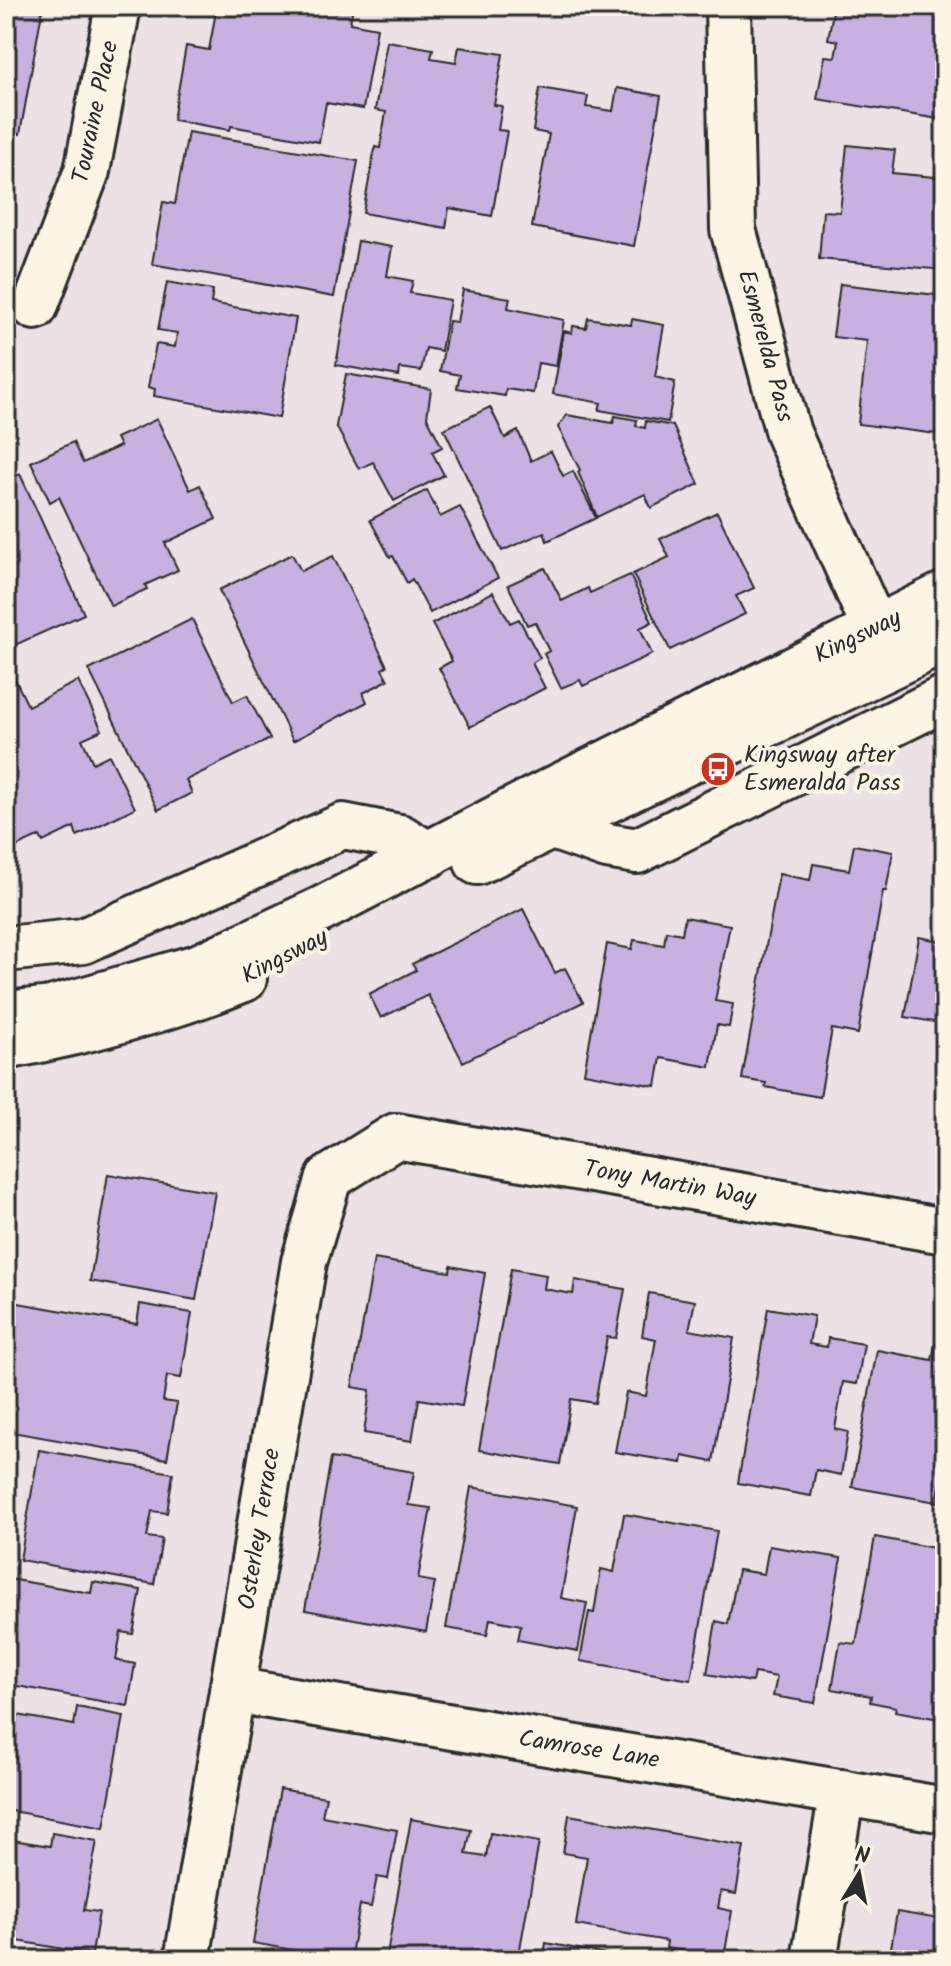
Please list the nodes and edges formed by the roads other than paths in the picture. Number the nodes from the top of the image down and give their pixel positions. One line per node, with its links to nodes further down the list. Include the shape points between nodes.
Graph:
1 (118, 6): 3 (street, Touraine Place, via 87,171)
2 (728, 6): 6 (street, Esmerelda Pass, via 733,229 788,433)
3 (35, 307)
4 (945, 594): 6 (street, Kingsway)
5 (945, 640): 6 (street, Kingsway)
6 (882, 648): 8 (street, Kingsway); 9 (street, Kingsway, via 542,795)
7 (945, 698): 8 (street, via 637,851)
8 (550, 826): 12 (street, Kingsway, via 252,976 188,1002)
9 (429, 855): 10 (street, via 400,837 343,826 83,941); 11 (street, Kingsway, via 198,967 51,1009)
10 (6, 949)
11 (6, 1014)
12 (6, 1047)
13 (396, 1136): 14 (street, Tony Martin Way); 15 (street, Osterley Terrace, via 329,1178 304,1262)
14 (945, 1231)
15 (233, 1690): 16 (street, Camrose Lane); 18 (street, Osterley Terrace)
16 (842, 1792): 17 (street, Camrose Lane); 19 (street)
17 (945, 1810)
18 (187, 1960)
19 (814, 1960)

